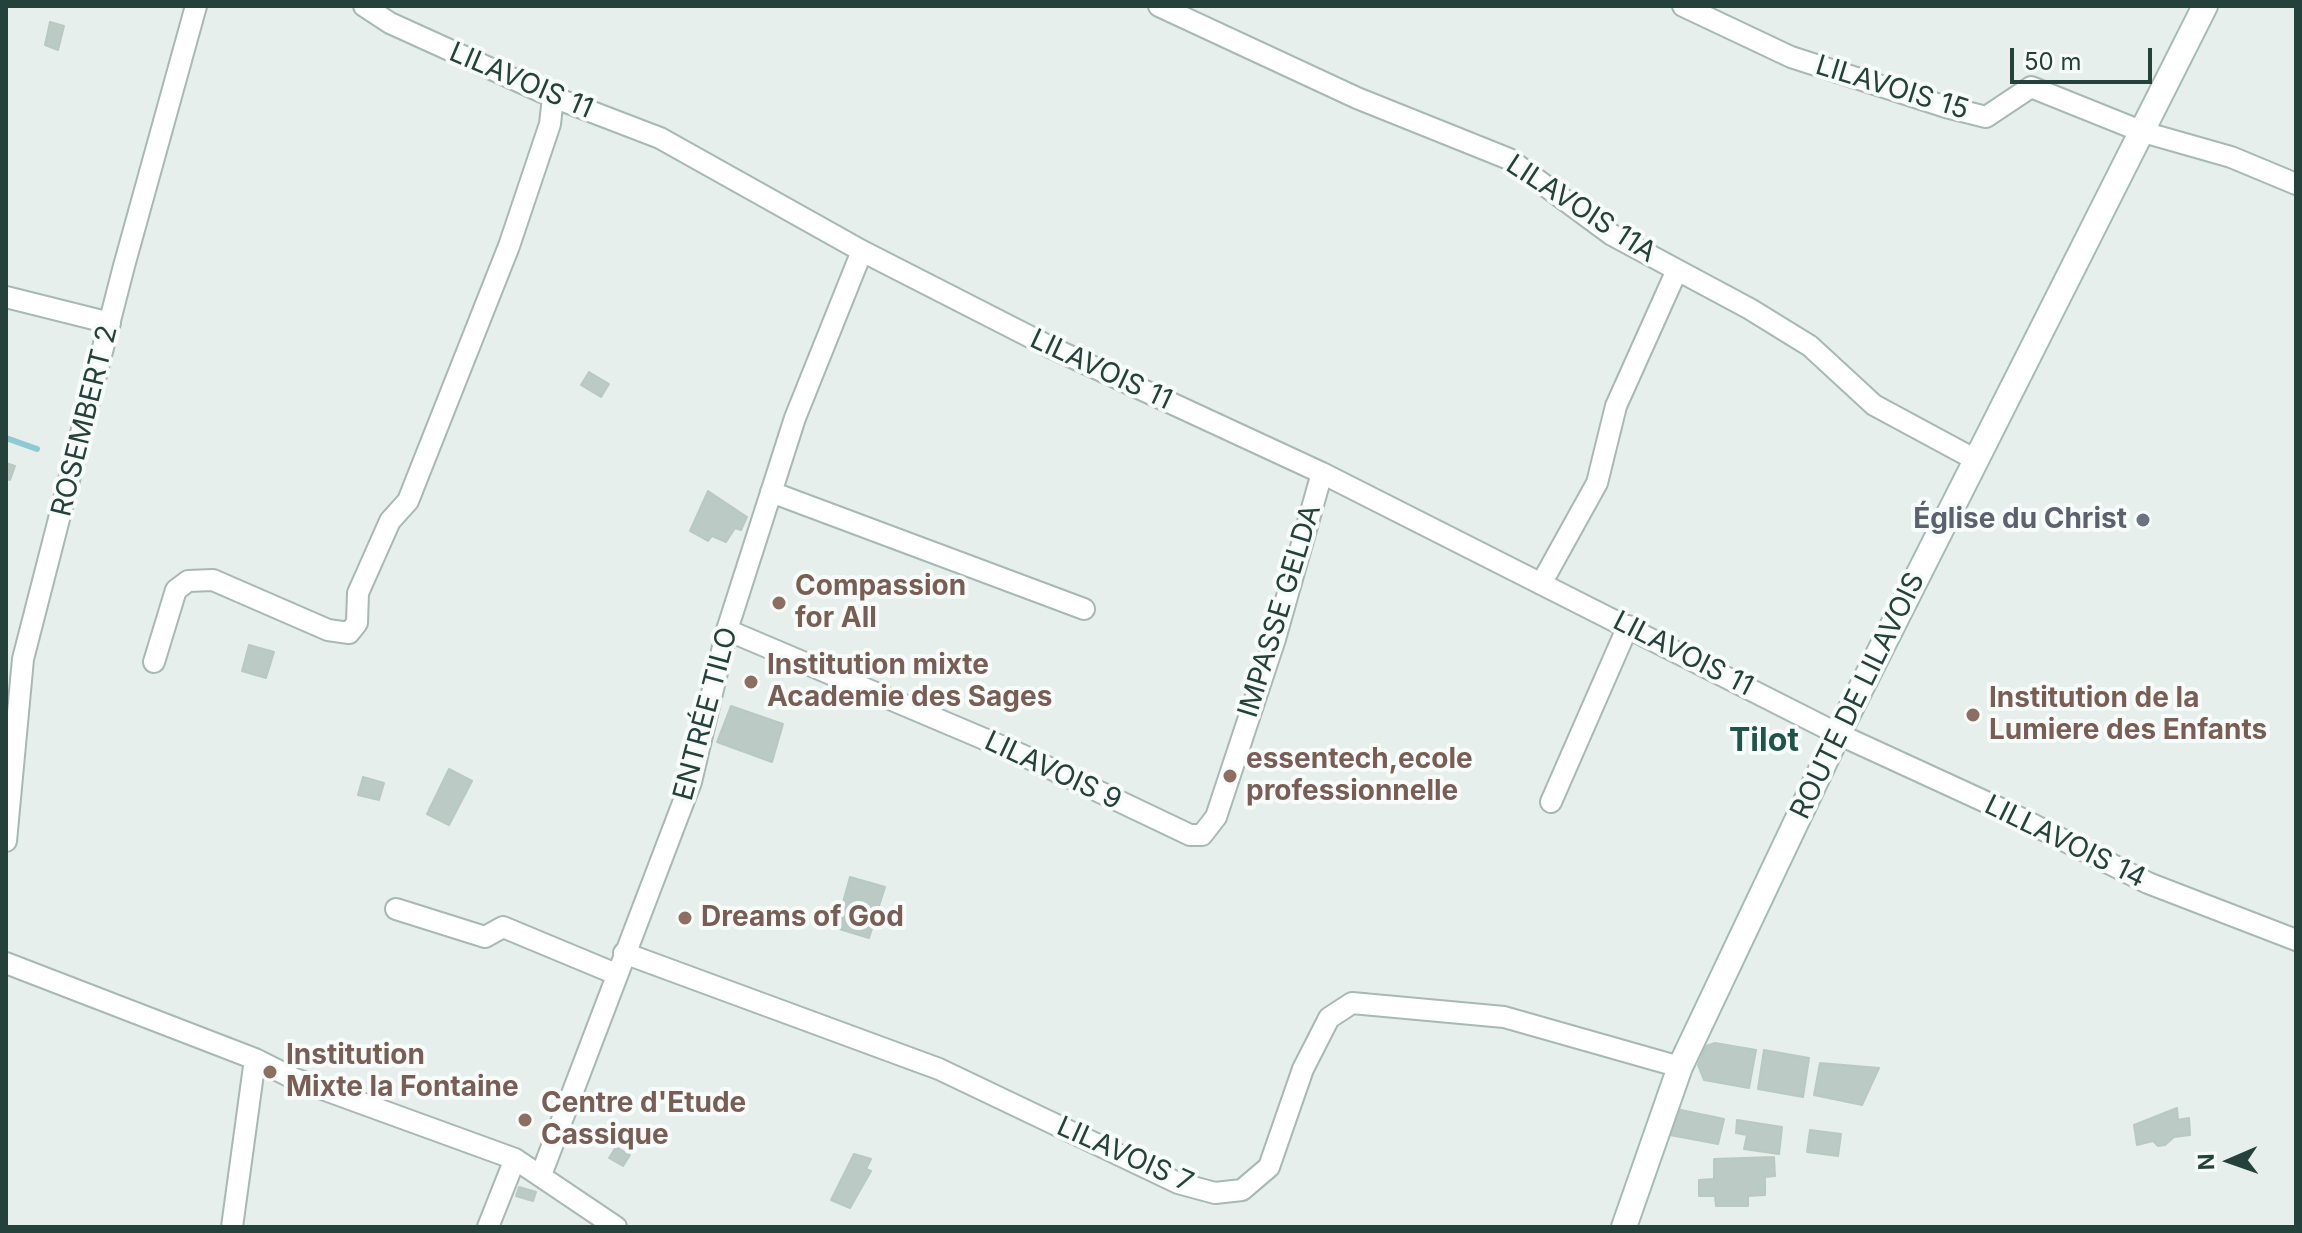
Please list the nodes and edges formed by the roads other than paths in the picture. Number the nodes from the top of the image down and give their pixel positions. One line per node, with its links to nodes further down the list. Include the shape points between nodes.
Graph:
1 (196, 6): 12 (street, ROSEMBERT 2)
2 (364, 6): 6 (street, LILAVOIS 11, via 390,23)
3 (1159, 6): 10 (street, LILAVOIS 11A, via 1357,98 1509,159 1612,235)
4 (1683, 6): 7 (street, LILAVOIS 15, via 1791,57 1946,107 1986,117 2031,87)
5 (2205, 6): 7 (main road, ROUTE DE LILAVOIS)
6 (553, 97): 9 (street, LILAVOIS 11, via 660,138); 20 (street, via 550,124 503,260 408,501 390,521 358,593 357,623 349,633 328,630 213,580 188,581 176,590)
7 (2143, 132): 8 (street, via 2231,157); 13 (main road, ROUTE DE LILAVOIS)
8 (2296, 184)
9 (862, 251): 14 (street, LILAVOIS 11, via 1050,347); 15 (street, ENTRÉE TILO)
10 (1677, 270): 13 (street, LILAVOIS 11A, via 1810,346 1874,405); 16 (street, via 1616,406 1597,483)
11 (6, 297): 12 (street)
12 (110, 323): 24 (street, ROSEMBERT 2, via 23,659)
13 (1976, 460): 21 (main road, ROUTE DE LILAVOIS)
14 (1322, 473): 16 (street, LILAVOIS 11); 23 (street, IMPASSE GELDA, via 1216,817)
15 (771, 492): 17 (street); 19 (street, ENTRÉE TILO)
16 (1541, 584): 18 (street, LILAVOIS 11)
17 (1084, 609)
18 (1628, 626): 21 (street, LILAVOIS 11); 22 (street)
19 (727, 630): 23 (street, LILAVOIS 9, via 1022,755 1190,835); 27 (street, ENTRÉE TILO, via 691,782)
20 (154, 662)
21 (1838, 734): 26 (street, LILLAVOIS 14, via 2148,883); 31 (main road, ROUTE DE LILAVOIS)
22 (1551, 802)
23 (1202, 835)
24 (6, 841)
25 (396, 909): 29 (street, via 485,937 503,927)
26 (2296, 940)
27 (624, 953): 29 (street, ENTRÉE TILO); 31 (street, LILAVOIS 7, via 939,1069 1178,1183 1215,1193 1242,1190 1269,1167 1309,1056 1329,1018 1352,1003 1504,1017)
28 (6, 963): 30 (street)
29 (616, 974): 33 (street, ENTRÉE TILO)
30 (255, 1059): 32 (street, via 295,1079); 34 (street)
31 (1680, 1067): 37 (main road, ROUTE DE LILAVOIS)
32 (515, 1159): 33 (street); 35 (street)
33 (541, 1175): 36 (street)
34 (232, 1227)
35 (488, 1227)
36 (616, 1227)
37 (1624, 1227)

